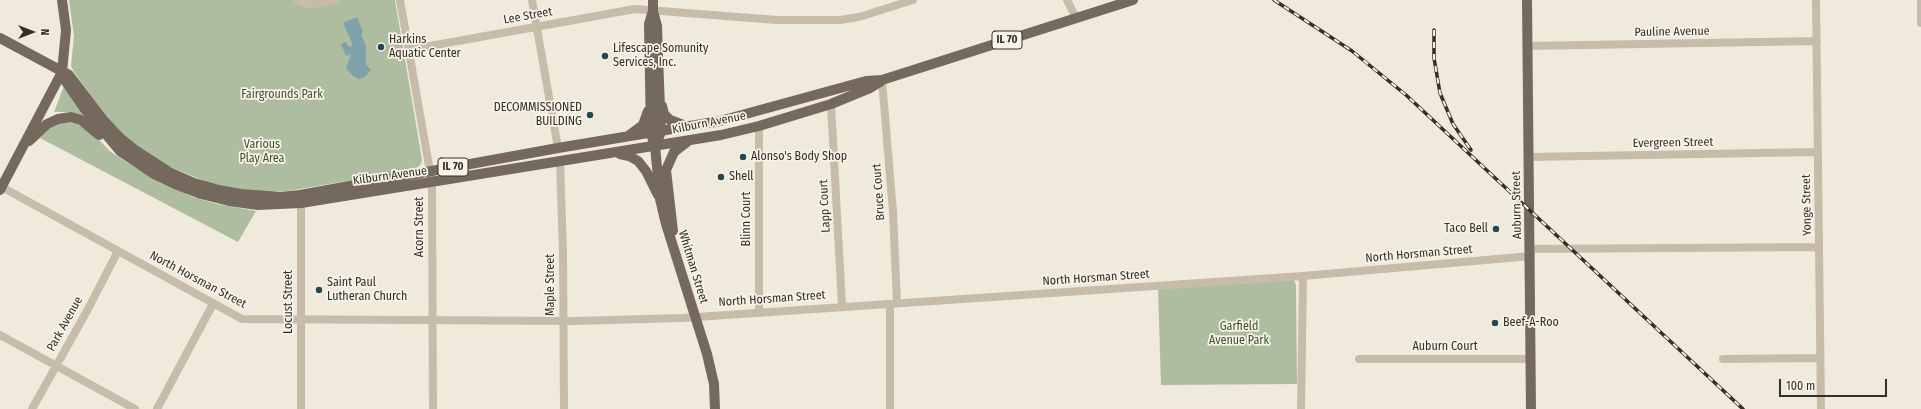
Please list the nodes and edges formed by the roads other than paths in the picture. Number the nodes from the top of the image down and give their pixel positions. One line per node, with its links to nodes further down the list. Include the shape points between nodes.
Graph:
1 (62, 0): 21 (main road, via 66,30)
2 (298, 0): 3 (street, via 312,4)
3 (335, 0)
4 (400, 0): 20 (street, Acorn Street)
5 (532, 0): 16 (street)
6 (653, 0): 13 (main road, Whitman Street)
7 (912, 0): 13 (street, Lee Street, via 859,17 840,20 777,20)
8 (1067, 0): 14 (street)
9 (1133, 0): 14 (main road, Kilburn Avenue / IL 70)
10 (1527, 0): 19 (main road, Auburn Street)
11 (1816, 0): 18 (street, Yonge Street)
12 (1921, 0): 15 (street)
13 (653, 11): 16 (street, Lee Street, via 635,9); 23 (main road, Whitman Street, via 649,24)
14 (1076, 18): 22 (main road, Kilburn Avenue / IL 70)
15 (1921, 23)
16 (536, 27): 20 (street, Lee Street); 32 (street)
17 (0, 38): 21 (main road, Kilburn Avenue / IL 70)
18 (1817, 41): 19 (street, Pauline Avenue); 34 (street, Yonge Street)
19 (1528, 46): 36 (main road, Auburn Street)
20 (408, 50): 38 (street, Acorn Street)
21 (62, 72): 31 (main road); 33 (main road, Kilburn Avenue / IL 70, via 84,108); 41 (main road, Kilburn Avenue / IL 70, via 76,83 120,138 169,172 194,183 241,194)
22 (882, 80): 24 (main road, Kilburn Avenue / IL 70, via 870,88); 25 (main road, Kilburn Avenue / IL 70, via 866,81 720,122); 48 (street, Bruce Court, via 893,212)
23 (655, 101): 25 (main road, via 670,120); 27 (main road, Whitman Street); 28 (main road, via 642,126)
24 (832, 104): 26 (main road, Kilburn Avenue / IL 70); 50 (street, Lapp Court)
25 (692, 126): 27 (main road, Kilburn Avenue / IL 70)
26 (759, 126): 29 (main road, Kilburn Avenue / IL 70); 51 (street, Blinn Court)
27 (656, 133): 28 (main road, Kilburn Avenue / IL 70); 30 (main road, Whitman Street)
28 (623, 138): 32 (main road, Kilburn Avenue / IL 70)
29 (691, 140): 30 (main road, Kilburn Avenue / IL 70); 45 (main road, via 674,152 666,170)
30 (655, 146): 35 (main road, Kilburn Avenue / IL 70); 42 (main road, Whitman Street)
31 (22, 148): 33 (main road, via 47,124 71,117 80,120); 40 (main road)
32 (558, 148): 38 (main road, Kilburn Avenue / IL 70)
33 (120, 151): 41 (main road, Kilburn Avenue / IL 70, via 154,174 201,194 258,205)
34 (1818, 152): 36 (street, Evergreen Street); 43 (street, Yonge Street)
35 (612, 153): 37 (main road, Kilburn Avenue / IL 70); 42 (main road, via 629,156 638,161 646,171)
36 (1528, 157): 46 (main road, Auburn Street)
37 (560, 162): 39 (main road, Kilburn Avenue / IL 70); 55 (street, Maple Street)
38 (431, 171): 39 (street, Acorn Street); 41 (main road, Kilburn Avenue / IL 70)
39 (432, 183): 41 (main road, Kilburn Avenue / IL 70); 54 (street, Acorn Street)
40 (1, 188): 44 (street, North Horsman Street)
41 (301, 199): 53 (street, Locust Street)
42 (660, 200): 45 (main road, Whitman Street)
43 (1819, 247): 46 (street, North Horsman Street); 57 (street, Yonge Street)
44 (118, 251): 49 (street, North Horsman Street); 61 (street, Park Avenue)
45 (676, 251): 52 (main road, Whitman Street)
46 (1531, 252): 47 (street, North Horsman Street); 59 (main road, Auburn Street)
47 (1303, 276): 48 (street, North Horsman Street); 70 (street)
48 (893, 303): 50 (street, North Horsman Street); 69 (street, Bruce Court)
49 (213, 304): 53 (street, North Horsman Street, via 242,319); 64 (street)
50 (842, 306): 51 (street, North Horsman Street)
51 (759, 312): 52 (street, North Horsman Street)
52 (695, 317): 55 (street, North Horsman Street); 68 (main road, Whitman Street, via 714,384)
53 (301, 320): 54 (street, North Horsman Street); 65 (street, Locust Street)
54 (433, 320): 55 (street, North Horsman Street); 66 (street, Acorn Street)
55 (563, 321): 67 (street, Maple Street)
56 (0, 336): 61 (street)
57 (1820, 358): 60 (street); 72 (street, Yonge Street)
58 (1359, 359): 59 (street, Auburn Court)
59 (1531, 359): 71 (main road, Auburn Street)
60 (1723, 359)
61 (56, 366): 62 (street, Park Avenue); 63 (street)
62 (32, 409)
63 (135, 409)
64 (157, 409)
65 (301, 409)
66 (433, 409)
67 (564, 409)
68 (715, 409)
69 (890, 409)
70 (1301, 409)
71 (1531, 409)
72 (1821, 409)

